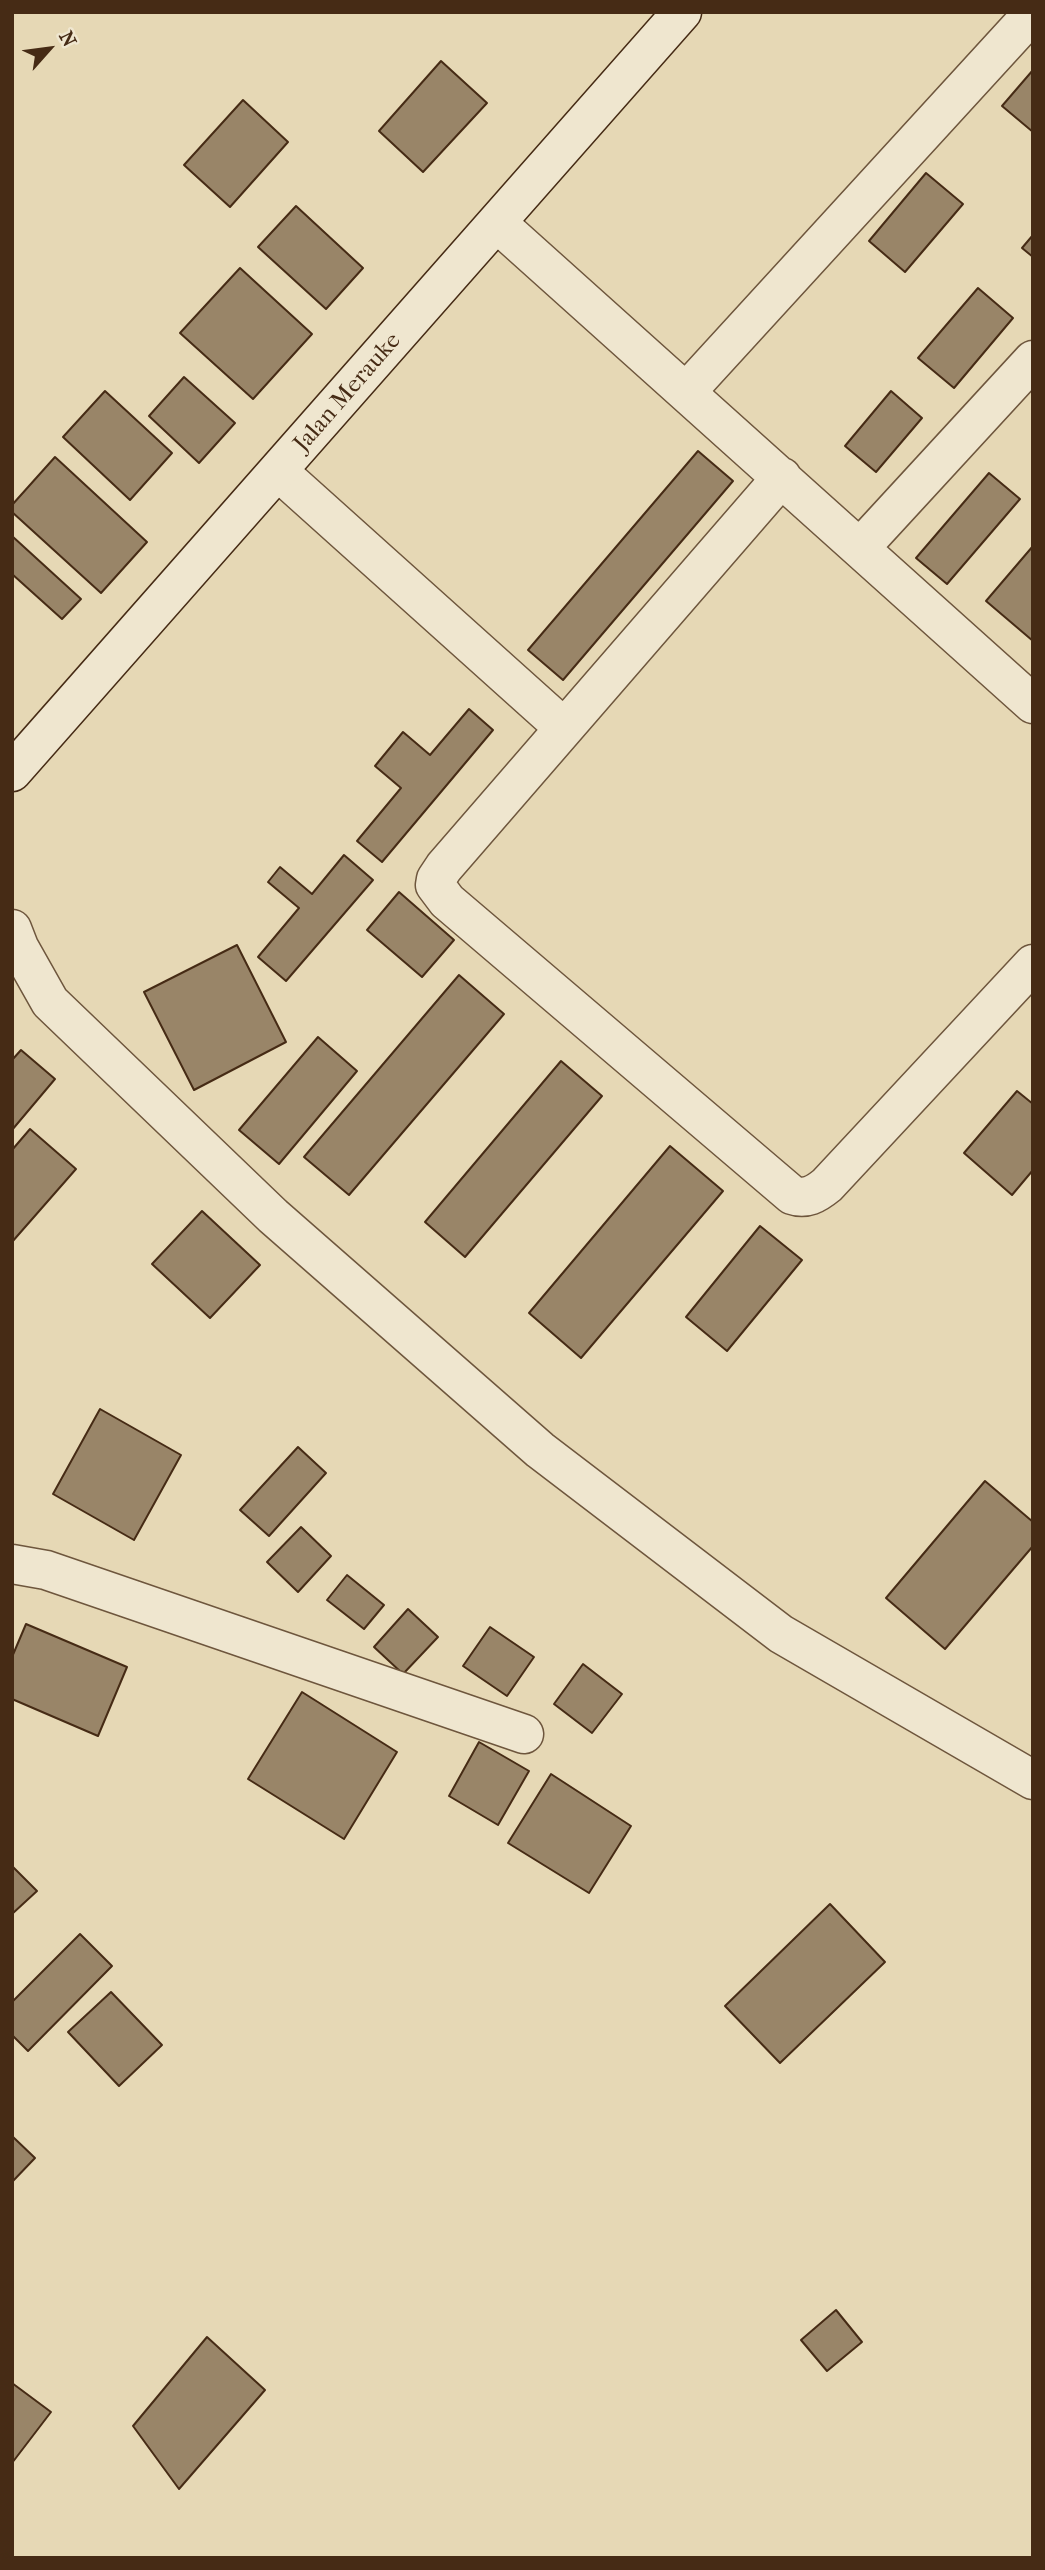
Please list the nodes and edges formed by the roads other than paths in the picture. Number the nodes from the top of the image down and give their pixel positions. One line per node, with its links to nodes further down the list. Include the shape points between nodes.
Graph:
1 (682, 12): 3 (street, Jalan Merauke)
2 (1033, 13): 5 (street)
3 (497, 223): 5 (street); 6 (street, Jalan Merauke)
4 (1033, 360): 8 (street)
5 (687, 391): 7 (street)
6 (279, 472): 10 (street); 11 (street, Jalan Merauke)
7 (782, 478): 8 (street); 10 (street)
8 (860, 548): 9 (street)
9 (1033, 704)
10 (563, 727): 13 (street, via 443,867 435,885 447,901 792,1195 808,1196 827,1185)
11 (12, 772)
12 (12, 929): 16 (street, via 50,1002 273,1216 540,1450 781,1634)
13 (1033, 964)
14 (12, 1564): 15 (street, via 46,1570)
15 (524, 1734)
16 (1033, 1780)

